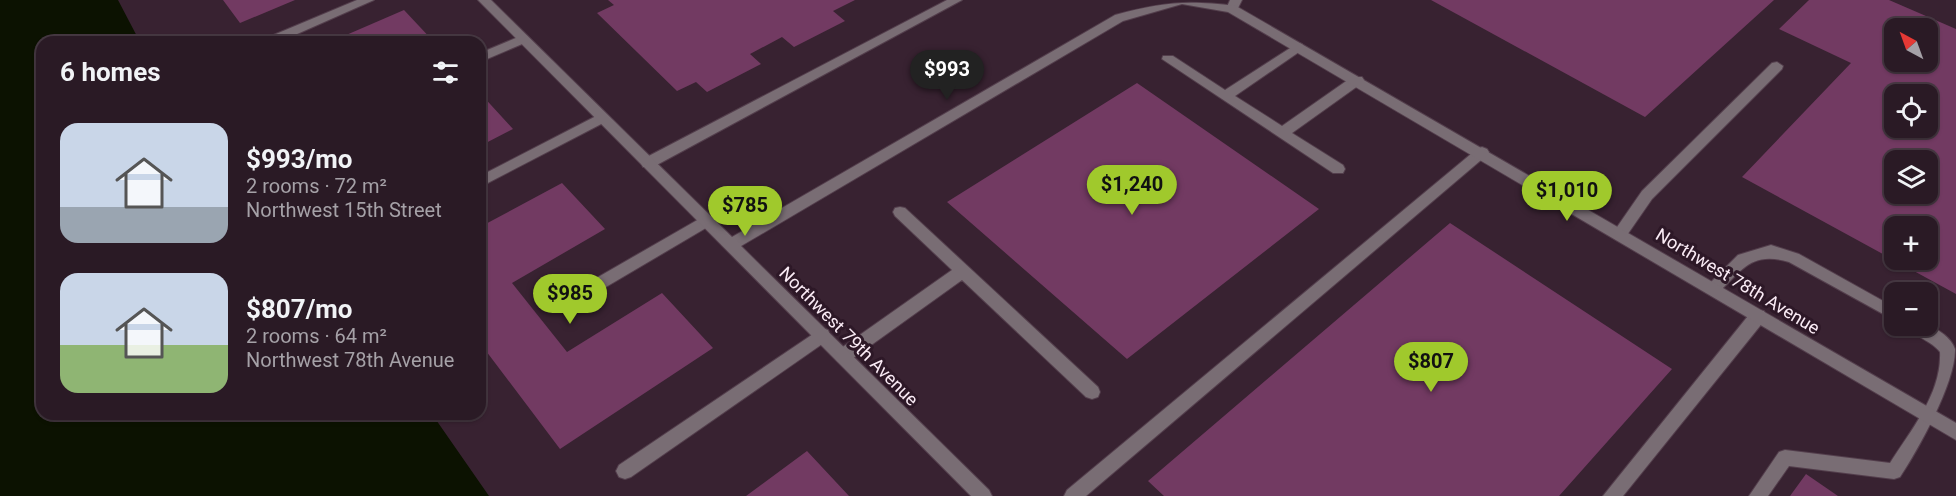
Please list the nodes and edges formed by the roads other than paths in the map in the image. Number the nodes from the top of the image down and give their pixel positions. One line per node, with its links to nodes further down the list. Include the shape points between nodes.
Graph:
1 (368, 0): 6 (street)
2 (484, 0): 7 (street, Northwest 79th Avenue)
3 (956, 0): 17 (street)
4 (1182, 0): 5 (street, Northwest 78th Avenue); 23 (street, via 1119,18)
5 (1234, 4): 8 (street, Northwest 78th Avenue)
6 (282, 36)
7 (523, 39): 9 (street); 14 (street, Northwest 79th Avenue)
8 (1298, 46): 12 (street, Northwest 78th Avenue); 13 (street)
9 (486, 55)
10 (1167, 59): 13 (street)
11 (1777, 66): 22 (street, via 1647,195)
12 (1357, 80): 15 (street); 16 (street, Northwest 78th Avenue)
13 (1226, 96): 15 (street)
14 (602, 118): 17 (street, Northwest 79th Avenue); 19 (street)
15 (1282, 133): 18 (street)
16 (1482, 152): 22 (street, Northwest 78th Avenue); 37 (street)
17 (648, 163): 21 (street, Northwest 79th Avenue)
18 (1338, 169)
19 (486, 179)
20 (900, 212): 24 (street)
21 (706, 221): 23 (street, Northwest 79th Avenue); 26 (street)
22 (1620, 234): 25 (street, Northwest 78th Avenue)
23 (730, 246): 29 (street, Northwest 79th Avenue)
24 (963, 271): 31 (street); 32 (street)
25 (1713, 289): 27 (street, via 1743,259 1771,251 1794,258); 28 (street, Northwest 78th Avenue)
26 (566, 303)
27 (1884, 308)
28 (1758, 316): 33 (street, Northwest 78th Avenue); 38 (street)
29 (822, 336): 31 (street, Northwest 79th Avenue); 35 (street)
30 (1934, 336): 33 (street, via 1948,352 1950,366 1947,385)
31 (843, 356): 36 (street, Northwest 79th Avenue)
32 (1092, 392)
33 (1929, 416): 34 (street, Northwest 78th Avenue); 39 (street, via 1894,471 1785,458)
34 (1956, 432)
35 (625, 471)
36 (983, 496)
37 (1073, 496)
38 (1612, 496)
39 (1758, 496)

